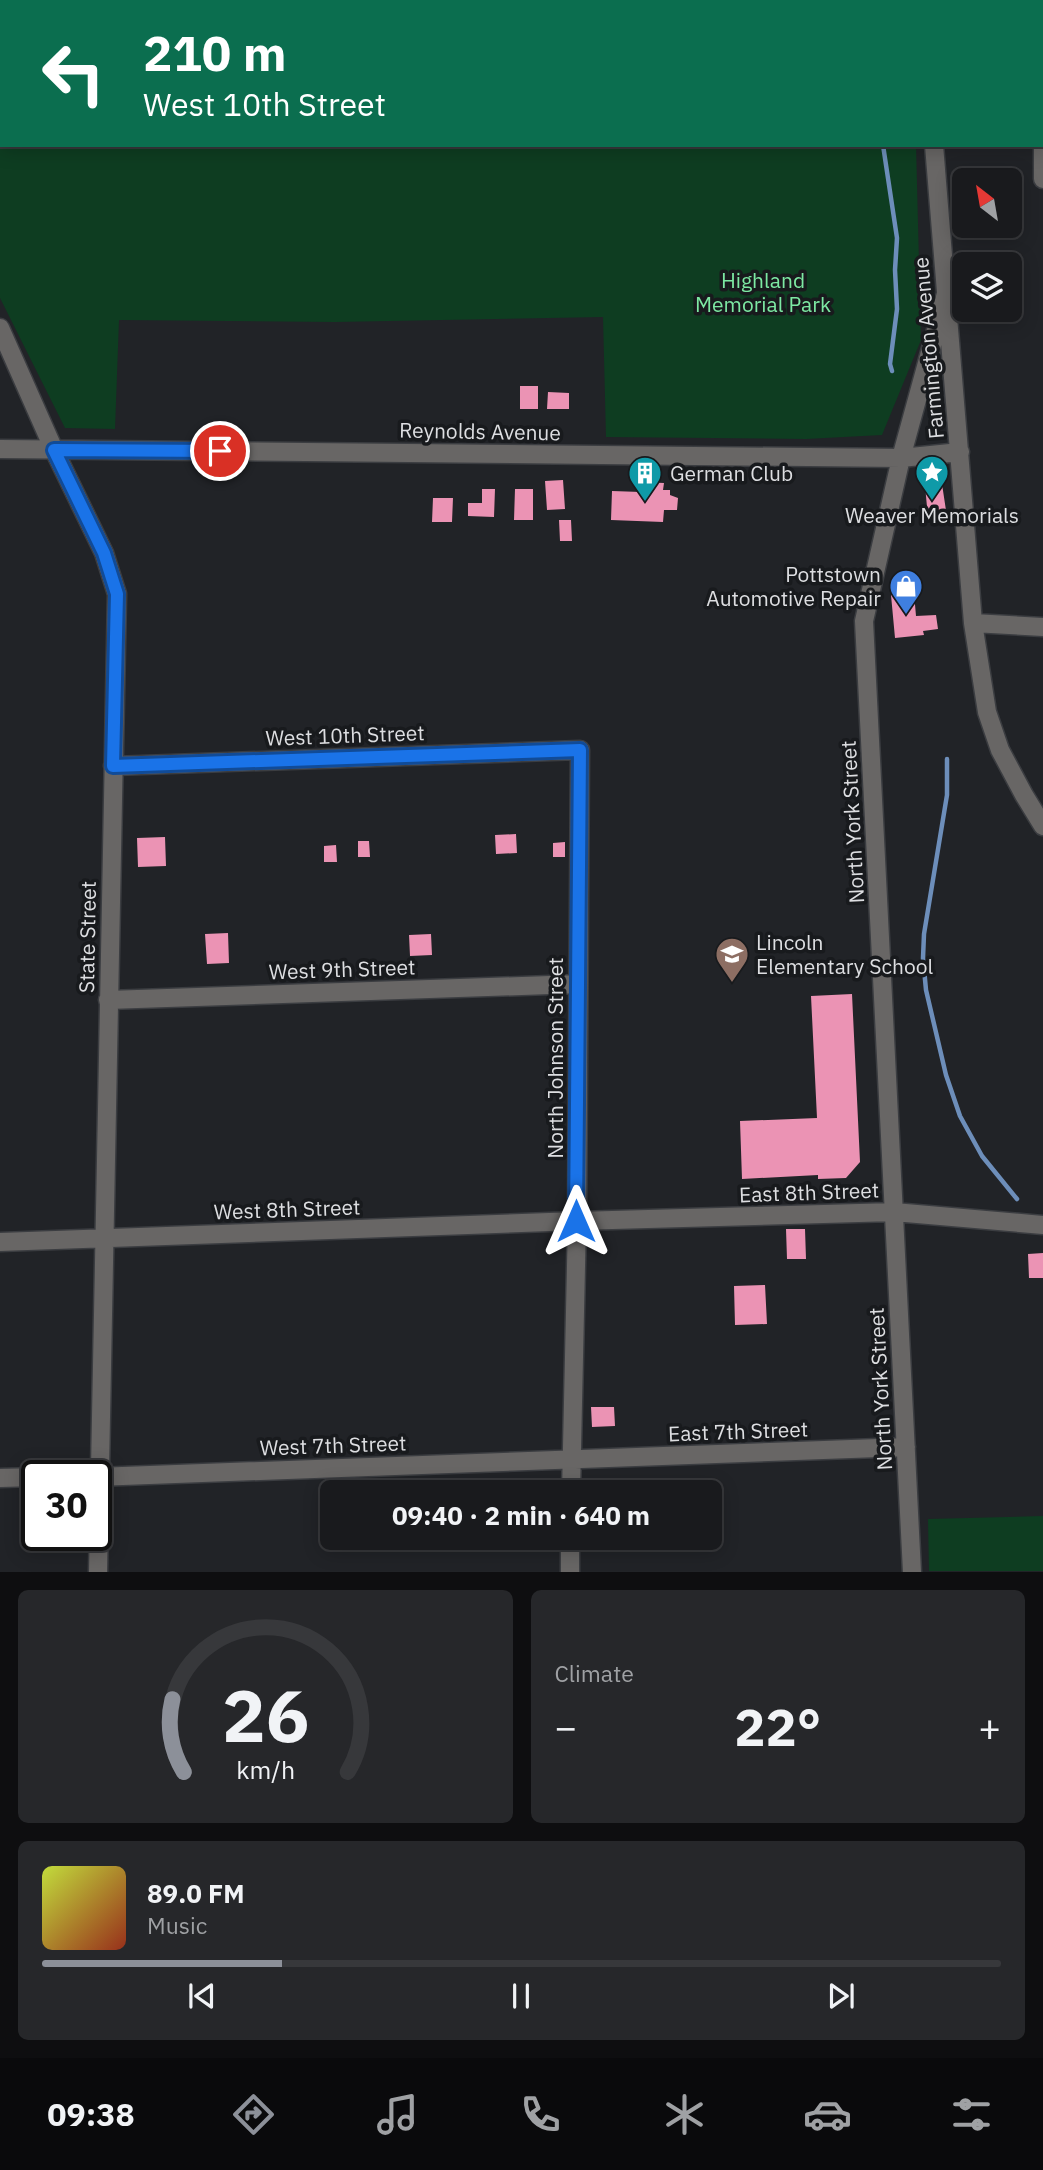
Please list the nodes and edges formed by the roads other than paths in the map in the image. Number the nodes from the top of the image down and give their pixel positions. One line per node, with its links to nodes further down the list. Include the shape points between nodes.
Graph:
1 (934, 147): 4 (street, Farmington Avenue)
2 (1043, 148): 3 (street)
3 (1043, 179)
4 (947, 290): 8 (street, Farmington Avenue); 9 (street, North York Street)
5 (0, 328): 7 (street, State Street)
6 (0, 449): 7 (street, Reynolds Avenue)
7 (54, 450): 9 (street, Reynolds Avenue); 13 (street, State Street, via 104,553 117,594)
8 (960, 452): 9 (street, Reynolds Avenue); 10 (street, Farmington Avenue)
9 (905, 457): 17 (street, North York Street, via 864,621)
10 (974, 622): 11 (street); 14 (street, Farmington Avenue, via 987,712 1000,750)
11 (1043, 627)
12 (580, 750): 13 (street, West 10th Street); 15 (street, North Johnson Street)
13 (113, 766): 16 (street, State Street)
14 (1043, 826)
15 (578, 984): 16 (street, West 9th Street); 18 (street, North Johnson Street)
16 (108, 1000): 20 (street, State Street)
17 (894, 1212): 18 (street, East 8th Street); 19 (street, East 8th Street); 22 (street, North York Street)
18 (576, 1221): 20 (street, West 8th Street); 24 (street, North Johnson Street)
19 (1043, 1226)
20 (103, 1238): 21 (street, West 8th Street); 23 (street, State Street)
21 (0, 1242)
22 (906, 1447): 24 (street, East 7th Street); 33 (street, North York Street)
23 (99, 1460)
24 (572, 1460): 26 (street, West 7th Street); 28 (street, North Johnson Street)
25 (21, 1477): 27 (street)
26 (112, 1477)
27 (0, 1478)
28 (571, 1480)
29 (570, 1550): 32 (street)
30 (98, 1551): 31 (street, State Street)
31 (98, 1572)
32 (570, 1572)
33 (912, 1572)

